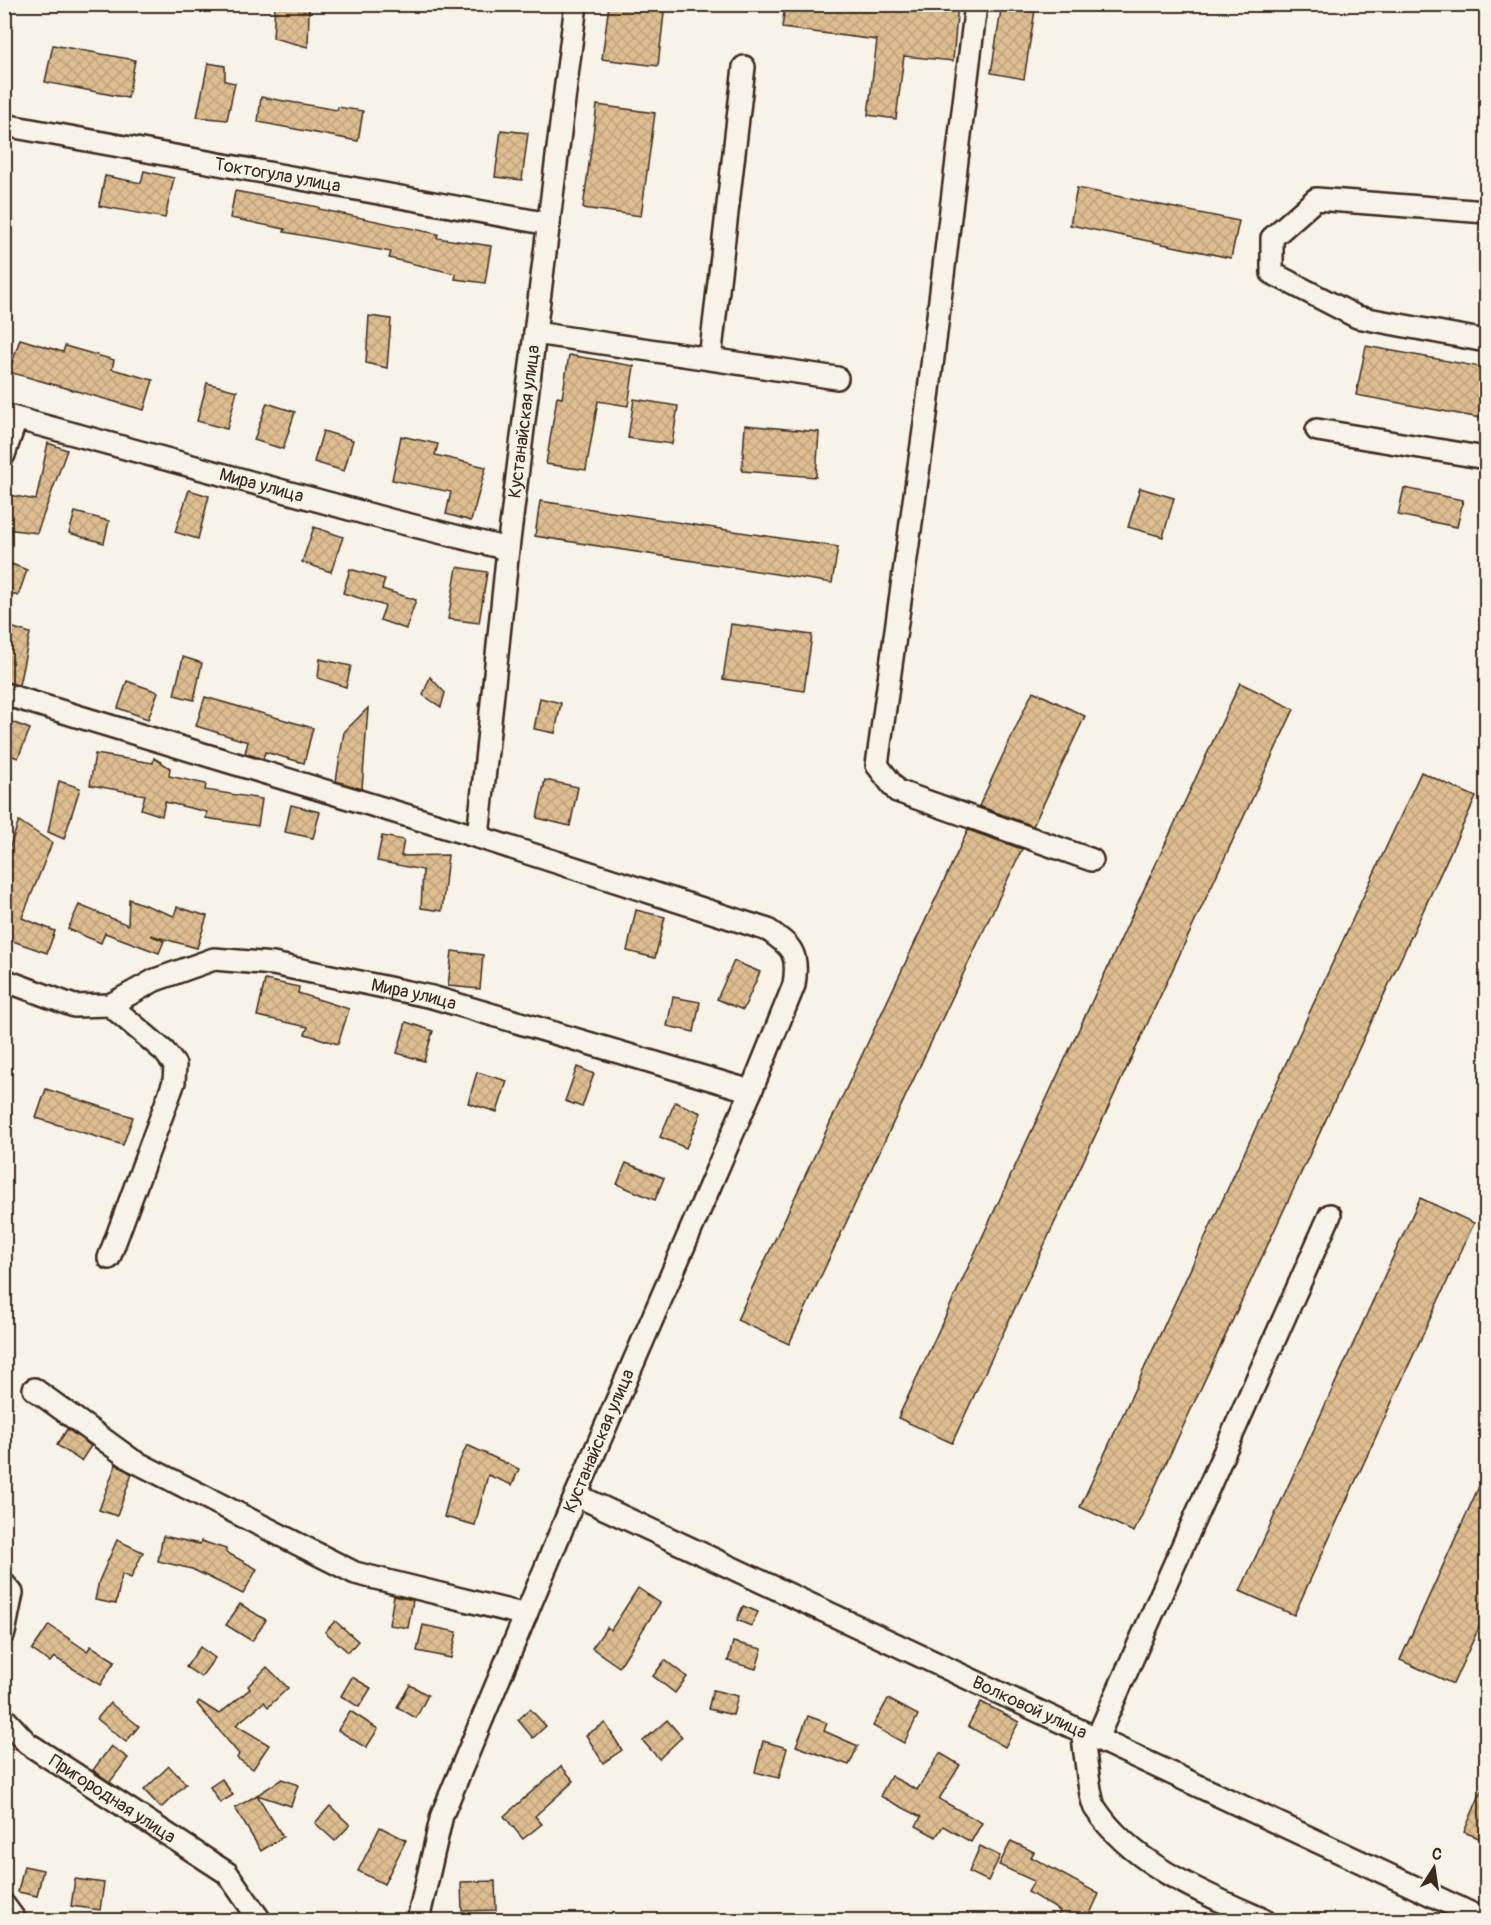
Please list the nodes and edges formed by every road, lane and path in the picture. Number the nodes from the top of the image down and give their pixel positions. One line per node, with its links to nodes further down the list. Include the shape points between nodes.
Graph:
1 (576, 4): 6 (street, Кустанайская улица)
2 (976, 4): 18 (street, via 877,765 897,791)
3 (744, 67): 9 (street)
4 (4, 125): 6 (street, Токтогула улица)
5 (1486, 212): 8 (street, via 1316,199 1272,238 1272,273 1357,318)
6 (549, 224): 7 (street, Кустанайская улица)
7 (536, 333): 9 (street); 15 (street, Кустанайская улица)
8 (1486, 341)
9 (710, 359): 10 (street)
10 (837, 378)
11 (10, 417): 13 (street, Мира улица); 15 (street, Мира улица)
12 (1317, 430): 14 (street)
13 (4, 455)
14 (1486, 458)
15 (508, 549): 17 (street, Кустанайская улица)
16 (4, 694): 17 (street)
17 (478, 837): 21 (street, Кустанайская улица, via 768,930 789,945 797,968 794,985)
18 (1092, 860)
19 (4, 980): 20 (street, Мира улица, via 74,1006)
20 (110, 1005): 21 (street, Мира улица, via 156,980 214,959 273,964 432,997); 23 (street, via 175,1065 174,1082)
21 (751, 1091): 25 (street, Кустанайская улица)
22 (1330, 1215): 30 (street)
23 (109, 1258)
24 (34, 1389): 27 (street, via 132,1460 355,1573)
25 (576, 1495): 27 (street, Кустанайская улица); 30 (street, Волковой улица)
26 (8, 1588): 28 (street)
27 (526, 1615): 34 (street, Кустанайская улица, via 442,1815)
28 (4, 1633)
29 (4, 1718): 33 (street, Пригородная улица, via 27,1743 228,1873)
30 (1090, 1735): 35 (street, via 1094,1807 1138,1855 1202,1893); 36 (street, Волковой улица)
31 (4, 1905): 32 (street)
32 (15, 1920)
33 (260, 1920)
34 (418, 1920)
35 (1264, 1920)
36 (1485, 1920)

